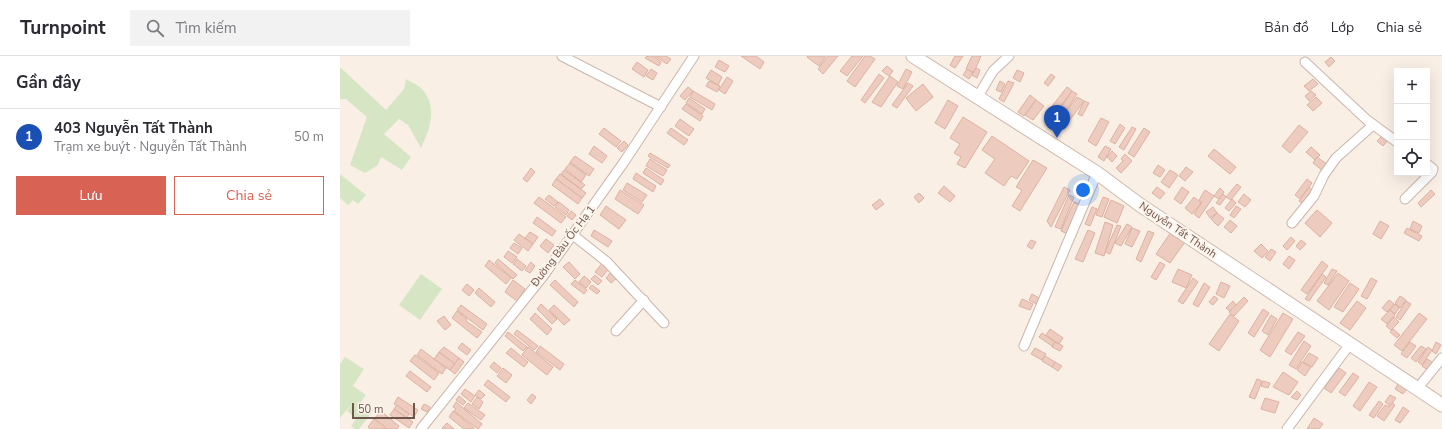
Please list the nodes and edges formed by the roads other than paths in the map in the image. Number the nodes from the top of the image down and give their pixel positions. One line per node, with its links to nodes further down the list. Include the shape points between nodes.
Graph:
1 (562, 56): 7 (street)
2 (694, 56): 7 (street, Đường Bàu Ốc Hạ 1)
3 (913, 56): 6 (main road, Nguyễn Tất Thành)
4 (1009, 56): 6 (street, via 993,71)
5 (1305, 62): 8 (street)
6 (976, 98): 10 (main road, Nguyễn Tất Thành)
7 (661, 107): 14 (street, Đường Bàu Ốc Hạ 1)
8 (1373, 125): 9 (street); 13 (street, via 1336,158 1314,196)
9 (1394, 140)
10 (1097, 173): 18 (main road, Nguyễn Tất Thành, via 1140,205); 19 (street)
11 (1428, 176): 12 (street)
12 (1406, 199)
13 (1292, 222)
14 (573, 235): 15 (street, via 607,262); 23 (street, Đường Bàu Ốc Hạ 1)
15 (644, 300): 16 (street); 17 (street)
16 (664, 323)
17 (616, 331)
18 (1350, 344): 21 (main road, Nguyễn Tất Thành); 24 (street)
19 (1024, 346)
20 (1442, 358): 21 (street)
21 (1417, 389): 22 (main road, Nguyễn Tất Thành)
22 (1442, 405)
23 (421, 429)
24 (1287, 429)

